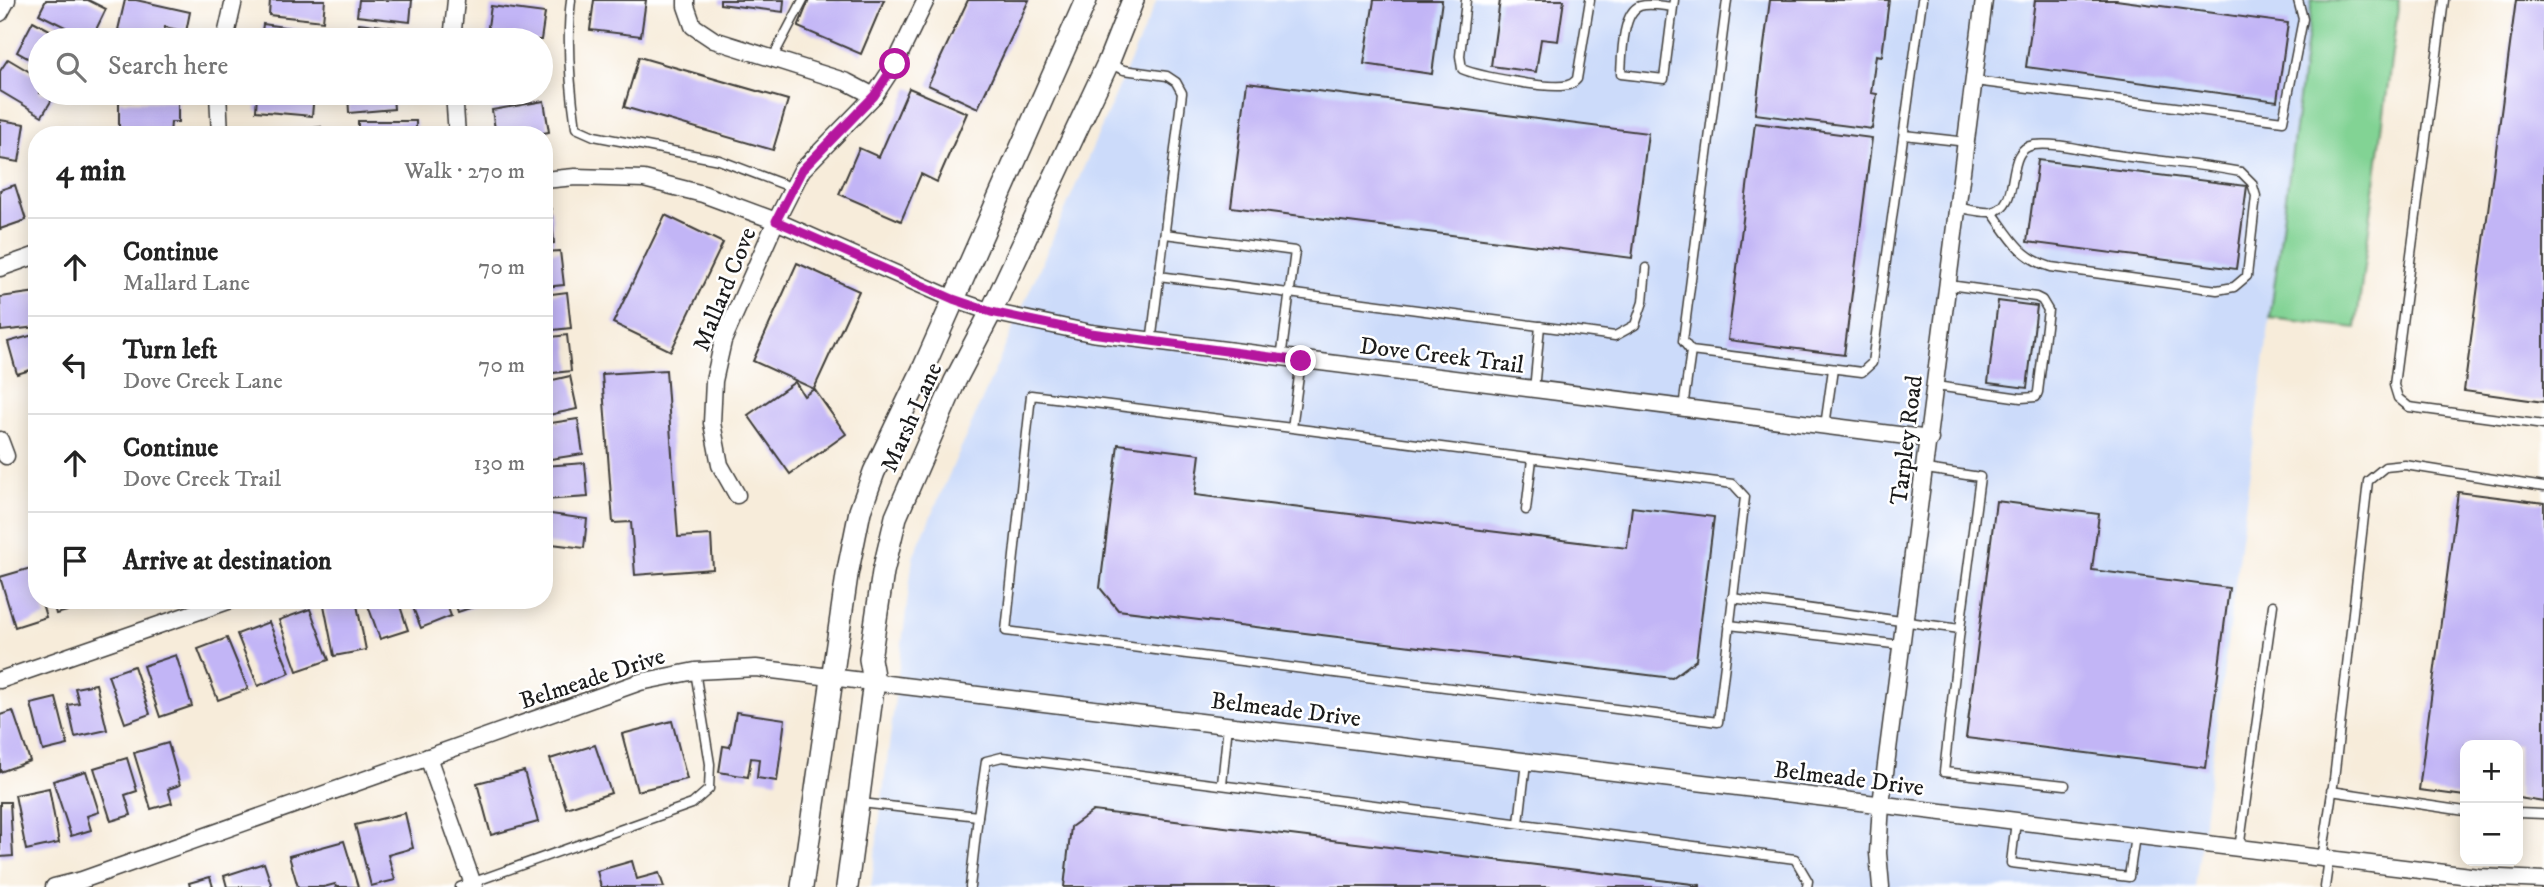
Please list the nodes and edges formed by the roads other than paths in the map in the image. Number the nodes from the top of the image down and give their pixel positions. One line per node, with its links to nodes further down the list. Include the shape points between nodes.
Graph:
1 (6, 0): 18 (street)
2 (234, 0): 19 (street)
3 (456, 0): 20 (street)
4 (571, 0): 32 (lane, via 570,89 576,128 594,136 719,160)
5 (687, 0): 21 (street, via 693,26 713,40)
6 (803, 0): 21 (lane)
7 (926, 0): 24 (street, Mallard Cove)
8 (1086, 0): 43 (main road, Marsh Lane)
9 (1133, 0): 22 (main road, Marsh Lane)
10 (1466, 0): 11 (lane, via 1462,69 1566,86 1577,79)
11 (1590, 0)
12 (1727, 0): 47 (lane, via 1683,341)
13 (1922, 0): 29 (lane)
14 (1984, 0): 23 (street, Tarpley Road)
15 (2298, 0): 23 (lane, via 2302,19 2283,121)
16 (2444, 0): 54 (lane, via 2394,385 2398,398 2409,407)
17 (1674, 4): 17 (lane, via 1664,79 1620,74 1630,14 1636,7)
18 (0, 13)
19 (228, 28)
20 (454, 28)
21 (772, 59): 24 (street, via 847,82)
22 (1108, 63): 36 (lane, via 1167,76 1182,93); 44 (main road, Marsh Lane)
23 (1975, 81): 30 (street, Tarpley Road)
24 (874, 96): 32 (street, Mallard Cove, via 802,170)
25 (219, 105): 27 (street)
26 (455, 105): 28 (street)
27 (220, 126)
28 (456, 126)
29 (1904, 135): 30 (lane); 50 (lane, via 1872,363 1863,372)
30 (1967, 142): 33 (street, Tarpley Road)
31 (553, 179): 35 (street, Dove Creek Trail, via 644,179 703,194)
32 (793, 188): 35 (street, Mallard Cove)
33 (1959, 208): 34 (lane); 41 (street, Tarpley Road)
34 (1992, 212): 34 (lane, via 2011,191 2017,157 2033,145 2241,172 2256,196 2246,276 2234,287 2217,290 2036,263 2016,246)
35 (776, 221): 43 (street, Dove Creek Trail); 63 (street, Mallard Cove, via 723,341 714,381 712,423 720,465)
36 (1165, 234): 40 (lane); 42 (lane, via 1295,251)
37 (28, 258): 38 (street)
38 (0, 268)
39 (1646, 268): 45 (lane, via 1635,325 1615,335)
40 (1160, 276): 42 (lane); 46 (lane)
41 (1949, 285): 51 (street, Tarpley Road); 51 (lane, via 2036,297 2045,305 2038,393 2021,398)
42 (1289, 293): 45 (lane); 48 (lane)
43 (953, 299): 44 (street, Dove Creek Trail); 73 (main road, Marsh Lane, via 860,511 846,575)
44 (991, 312): 46 (street, Dove Creek Trail); 75 (main road, Marsh Lane, via 954,381 896,517 870,659)
45 (1540, 326): 52 (lane)
46 (1151, 342): 48 (street, Dove Creek Trail)
47 (1691, 351): 50 (lane); 53 (lane)
48 (1281, 359): 49 (street, Dove Creek Trail)
49 (1301, 361): 52 (street, Dove Creek Trail); 56 (lane)
50 (1833, 369): 55 (lane)
51 (1936, 386): 57 (street, Tarpley Road)
52 (1534, 390): 53 (street, Dove Creek Trail)
53 (1683, 408): 55 (street, Dove Creek Trail)
54 (2544, 425)
55 (1825, 426): 57 (street, Dove Creek Trail)
56 (1292, 428): 60 (lane); 69 (lane, via 1031,396 1006,631 1718,722)
57 (1930, 439): 61 (street, Tarpley Road)
58 (0, 440): 59 (street)
59 (6, 456)
60 (1532, 459): 64 (lane); 65 (lane, via 1733,484 1745,498)
61 (1926, 469): 68 (street, Tarpley Road); 70 (lane, via 1980,477)
62 (2544, 487): 81 (lane, via 2405,465 2385,467 2368,481)
63 (737, 495)
64 (1526, 510)
65 (1732, 598): 68 (lane); 69 (lane)
66 (2273, 604): 91 (lane)
67 (205, 609): 74 (street)
68 (1905, 621): 70 (lane); 71 (street, Tarpley Road)
69 (1729, 625): 71 (lane)
70 (1960, 629): 80 (lane, via 1944,772)
71 (1902, 645): 83 (street, Tarpley Road)
72 (695, 671): 73 (street, Belmeade Drive, via 756,668); 77 (street, Belmeade Drive, via 640,682); 94 (lane, via 710,764 709,789 692,804)
73 (833, 677): 75 (street, Belmeade Drive); 96 (main road, Marsh Lane)
74 (0, 680)
75 (874, 681): 76 (street, Belmeade Drive); 82 (main road, Marsh Lane)
76 (1228, 725): 78 (street, Belmeade Drive); 79 (lane)
77 (428, 757): 94 (street); 95 (street, Belmeade Drive)
78 (1526, 762): 83 (street, Belmeade Drive); 89 (lane)
79 (1222, 784): 87 (lane, via 1002,757 986,761); 89 (lane)
80 (2065, 785)
81 (2332, 790): 84 (lane); 92 (lane)
82 (858, 803): 87 (lane); 97 (main road, Marsh Lane)
83 (1881, 804): 88 (street, Belmeade Drive); 100 (street, Tarpley Road)
84 (2460, 810)
85 (2523, 813): 86 (lane)
86 (2544, 814)
87 (978, 816): 98 (lane)
88 (2016, 821): 90 (street, Belmeade Drive); 90 (lane, via 2011,863 2129,877)
89 (1519, 823): 99 (lane, via 1795,859)
90 (2135, 836): 91 (street, Belmeade Drive)
91 (2239, 849): 92 (street, Belmeade Drive)
92 (2325, 859): 93 (street, Belmeade Drive); 101 (lane)
93 (2544, 880)
94 (469, 886)
95 (54, 887)
96 (802, 887)
97 (847, 887)
98 (970, 887)
99 (1808, 887)
100 (1881, 887)
101 (2325, 887)

